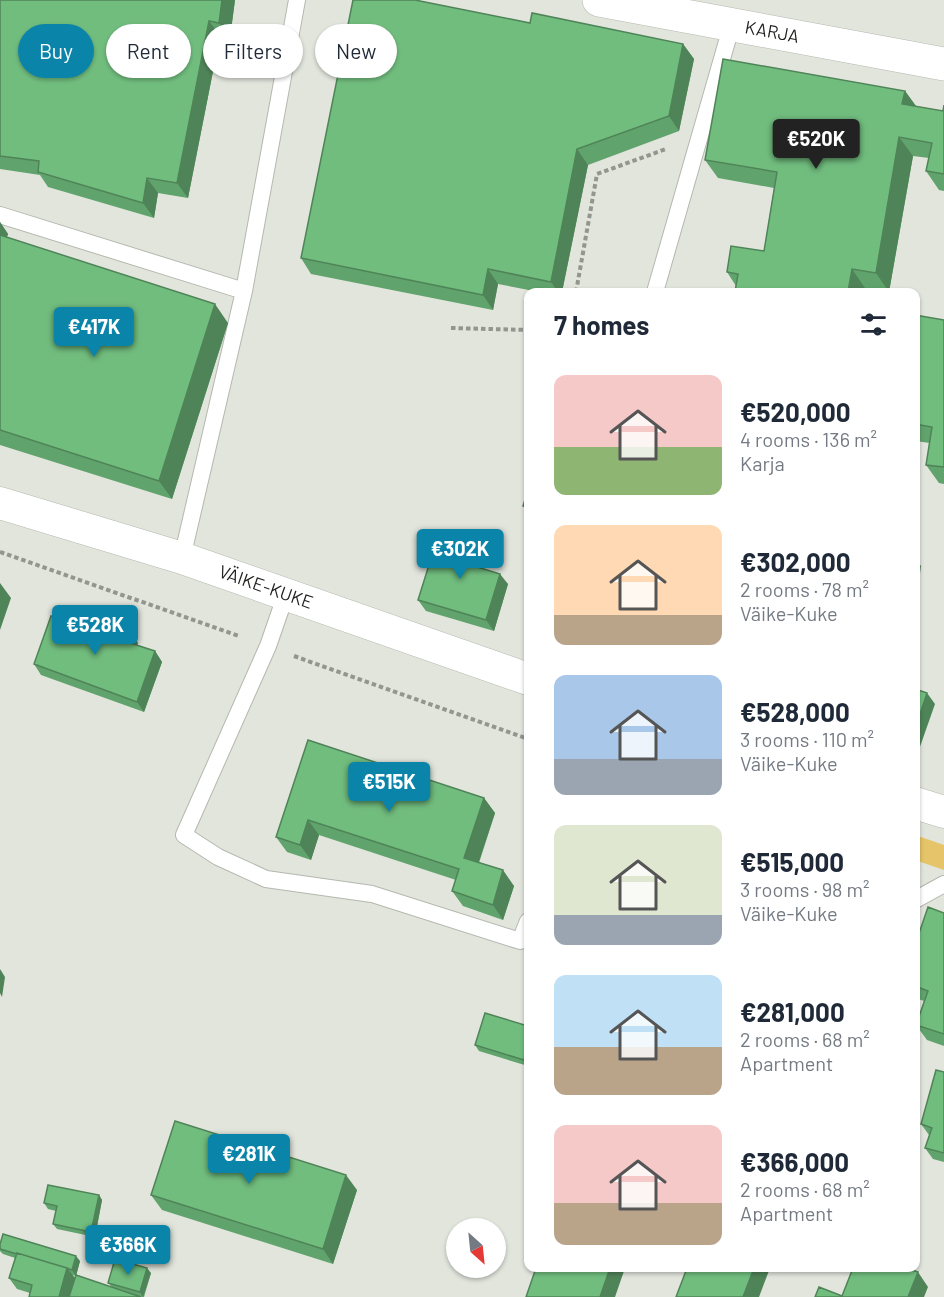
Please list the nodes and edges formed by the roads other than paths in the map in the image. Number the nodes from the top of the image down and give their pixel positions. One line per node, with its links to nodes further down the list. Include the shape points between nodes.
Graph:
1 (297, 0): 7 (lane)
2 (599, 0): 3 (street, KARJA)
3 (732, 24): 4 (street, KARJA); 6 (lane)
4 (944, 64)
5 (0, 215): 7 (lane)
6 (656, 288)
7 (244, 291): 9 (lane)
8 (0, 503): 9 (street, VÄIKE-KUKE)
9 (182, 558): 10 (street, VÄIKE-KUKE)
10 (286, 594): 11 (street, VÄIKE-KUKE); 16 (lane, via 268,646 184,835 266,879 372,894 520,941)
11 (524, 678)
12 (920, 805): 13 (street)
13 (944, 812)
14 (944, 884): 15 (lane)
15 (920, 897)
16 (524, 931)

